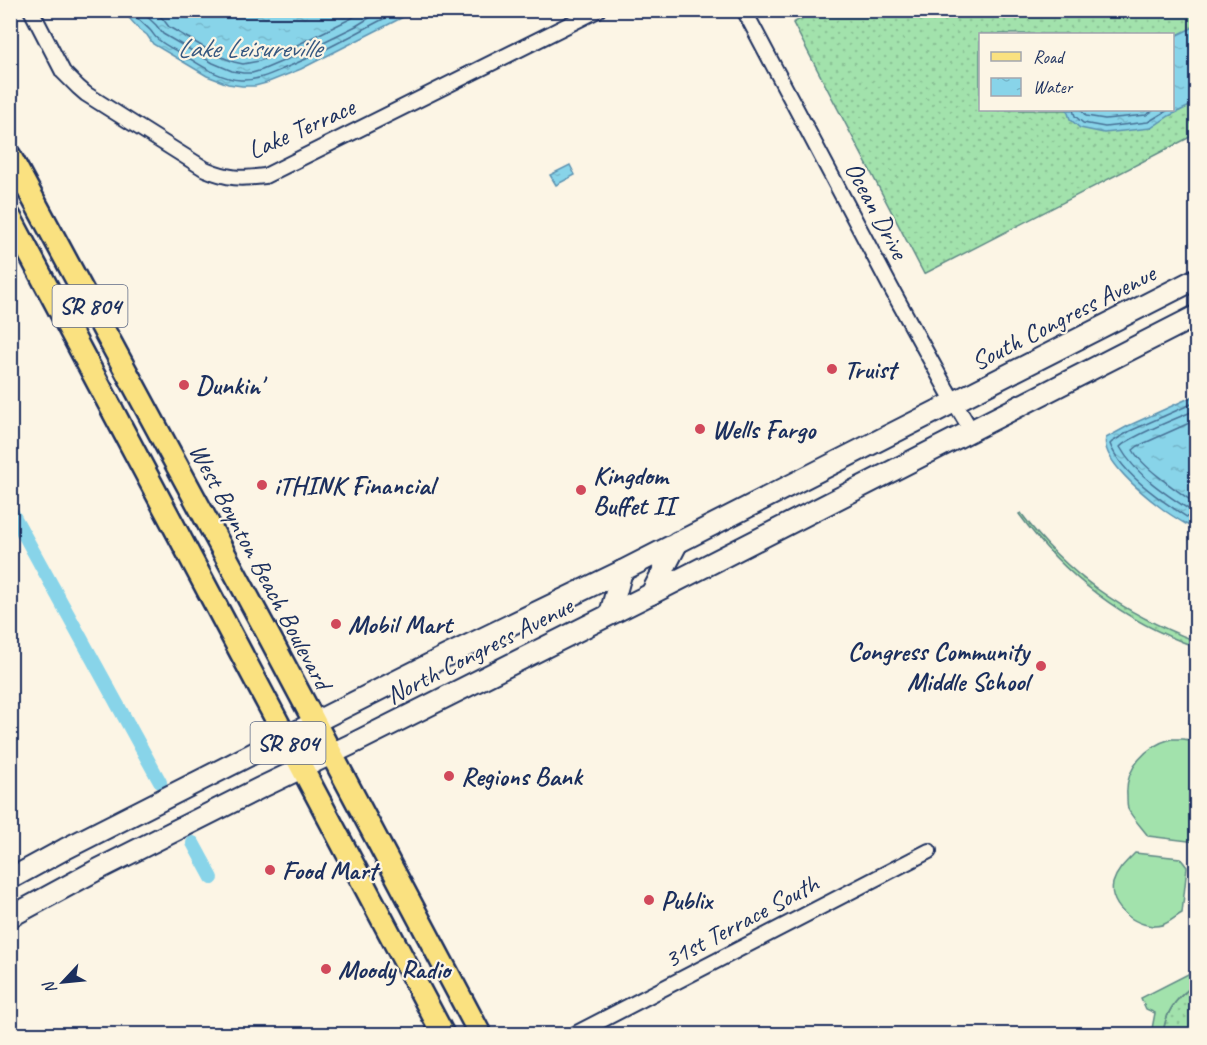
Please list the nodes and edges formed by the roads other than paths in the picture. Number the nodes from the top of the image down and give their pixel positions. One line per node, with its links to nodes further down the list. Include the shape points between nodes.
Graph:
1 (30, 10): 2 (street, Lake Terrace, via 63,72 86,94 205,169 242,178 265,176)
2 (598, 10)
3 (744, 10): 12 (street, Ocean Drive)
4 (10, 156): 9 (main road, West Boynton Beach Boulevard / SR 804)
5 (10, 217): 8 (main road, SR 804)
6 (1197, 279): 12 (main road, South Congress Avenue)
7 (1197, 316): 13 (main road)
8 (78, 346): 9 (main road); 10 (main road, SR 804)
9 (120, 361): 11 (main road, West Boynton Beach Boulevard / SR 804)
10 (101, 389): 11 (main road); 19 (main road, SR 804)
11 (142, 402): 18 (main road, West Boynton Beach Boulevard / SR 804)
12 (954, 402): 13 (street, Ocean Drive); 14 (main road, North Congress Avenue)
13 (971, 430): 16 (main road, North Congress Avenue)
14 (678, 542): 15 (main road, North Congress Avenue); 16 (main road)
15 (622, 571): 17 (main road); 18 (main road, North Congress Avenue)
16 (651, 594): 17 (main road, North Congress Avenue)
17 (610, 614): 20 (main road, North Congress Avenue)
18 (314, 723): 19 (main road, North Congress Avenue); 20 (main road, West Boynton Beach Boulevard / SR 804)
19 (286, 738): 21 (main road, SR 804); 23 (main road, North Congress Avenue)
20 (331, 754): 21 (main road, North Congress Avenue); 26 (main road, West Boynton Beach Boulevard / SR 804)
21 (301, 768): 24 (main road, North Congress Avenue); 25 (main road, SR 804)
22 (929, 851): 27 (street, 31st Terrace South)
23 (10, 879)
24 (10, 917)
25 (443, 1035)
26 (480, 1035)
27 (575, 1035)

